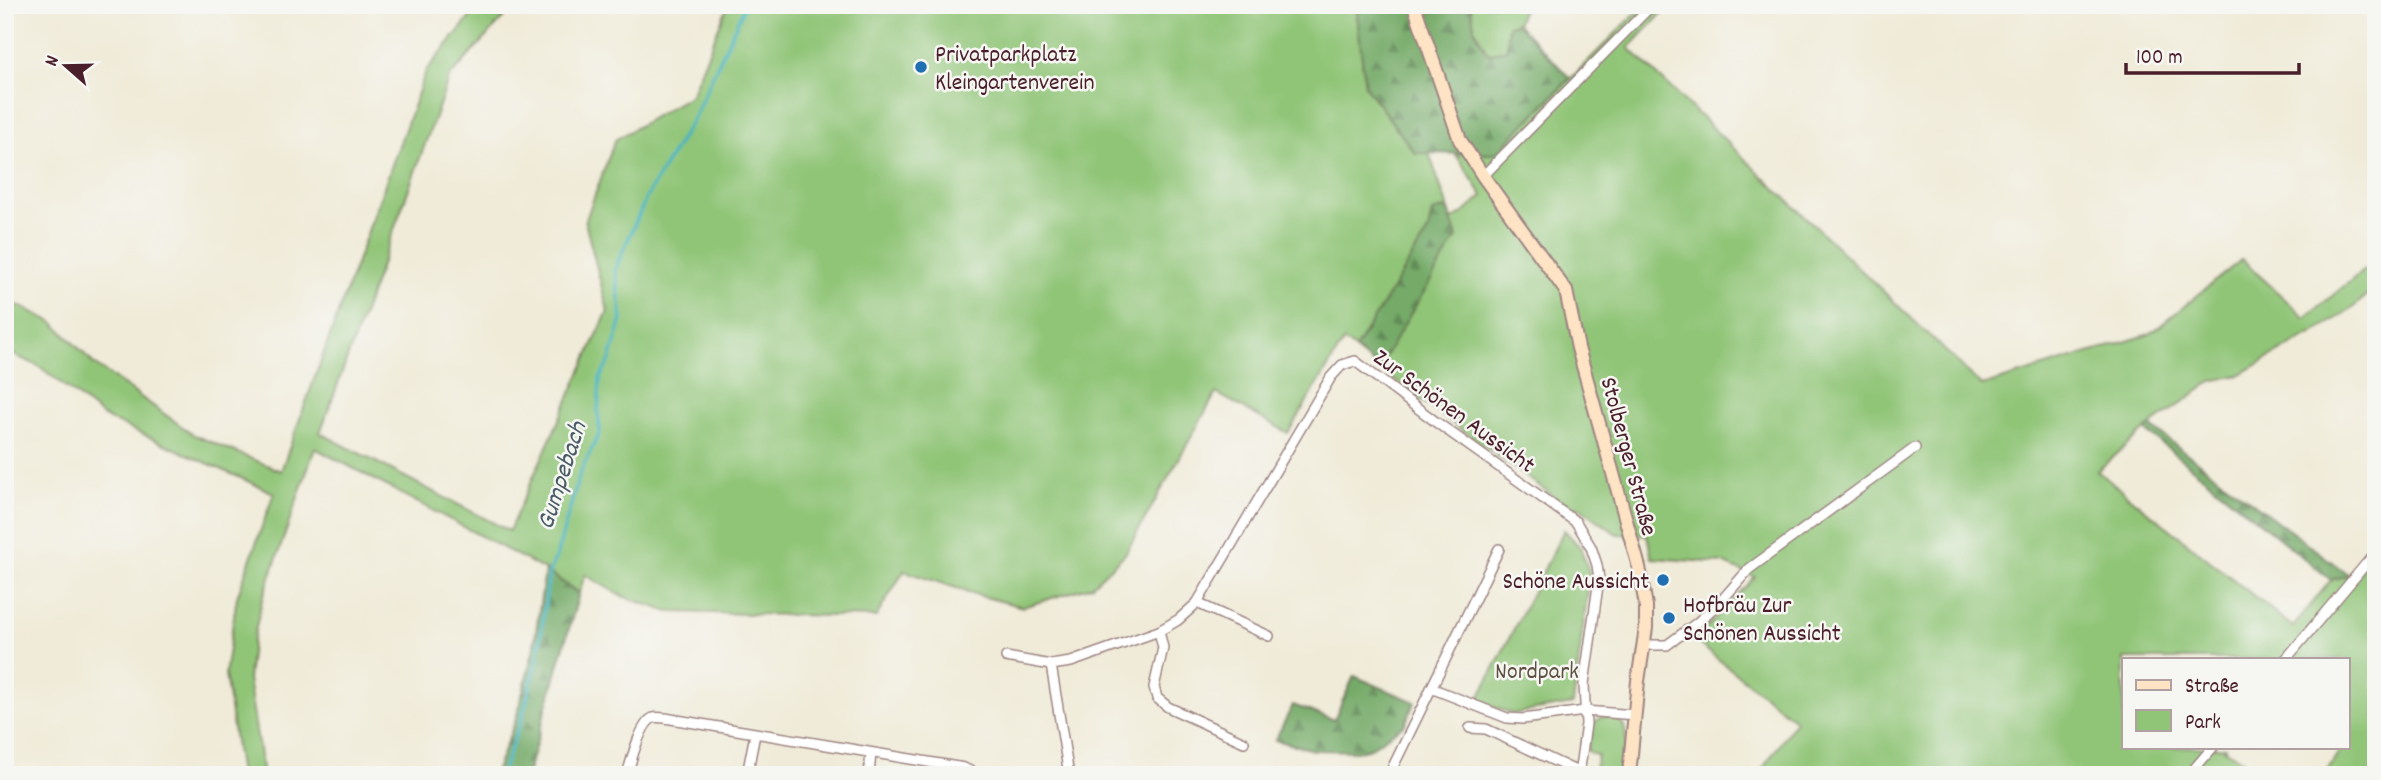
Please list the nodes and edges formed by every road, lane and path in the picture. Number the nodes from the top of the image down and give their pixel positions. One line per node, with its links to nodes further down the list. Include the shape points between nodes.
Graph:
1 (1414, 5): 3 (main road, Stolberger Straße, via 1460,140)
2 (1652, 5): 3 (street)
3 (1483, 176): 10 (main road, Stolberger Straße, via 1566,292 1639,567 1646,606)
4 (1915, 448): 10 (street, via 1749,569 1722,600 1667,645)
5 (1499, 549): 14 (street)
6 (2376, 552): 12 (street)
7 (1197, 603): 8 (street, Zur Schönen Aussicht); 9 (street); 15 (street, Zur Schönen Aussicht, via 1331,377 1342,365 1355,361 1565,512 1583,531 1599,579 1584,684)
8 (1159, 631): 13 (street, Zur Schönen Aussicht); 19 (street, via 1163,648 1154,687 1157,698)
9 (1269, 636)
10 (1644, 645): 16 (main road, Stolberger Straße)
11 (1006, 657): 13 (street)
12 (2287, 658)
13 (1051, 665): 27 (street)
14 (1431, 688): 15 (street, via 1507,718); 28 (street)
15 (1585, 711): 16 (street); 22 (street)
16 (1635, 715): 29 (main road, Stolberger Straße)
17 (1470, 729): 22 (street, via 1486,729)
18 (755, 734): 21 (street); 23 (street, via 653,718 641,733); 24 (street)
19 (1244, 742)
20 (2212, 748): 30 (street)
21 (871, 753): 25 (street); 26 (street, via 964,768)
22 (1580, 774)
23 (626, 775)
24 (747, 775)
25 (869, 775)
26 (978, 775)
27 (1069, 775)
28 (1389, 775)
29 (1629, 775)
30 (2189, 775)

